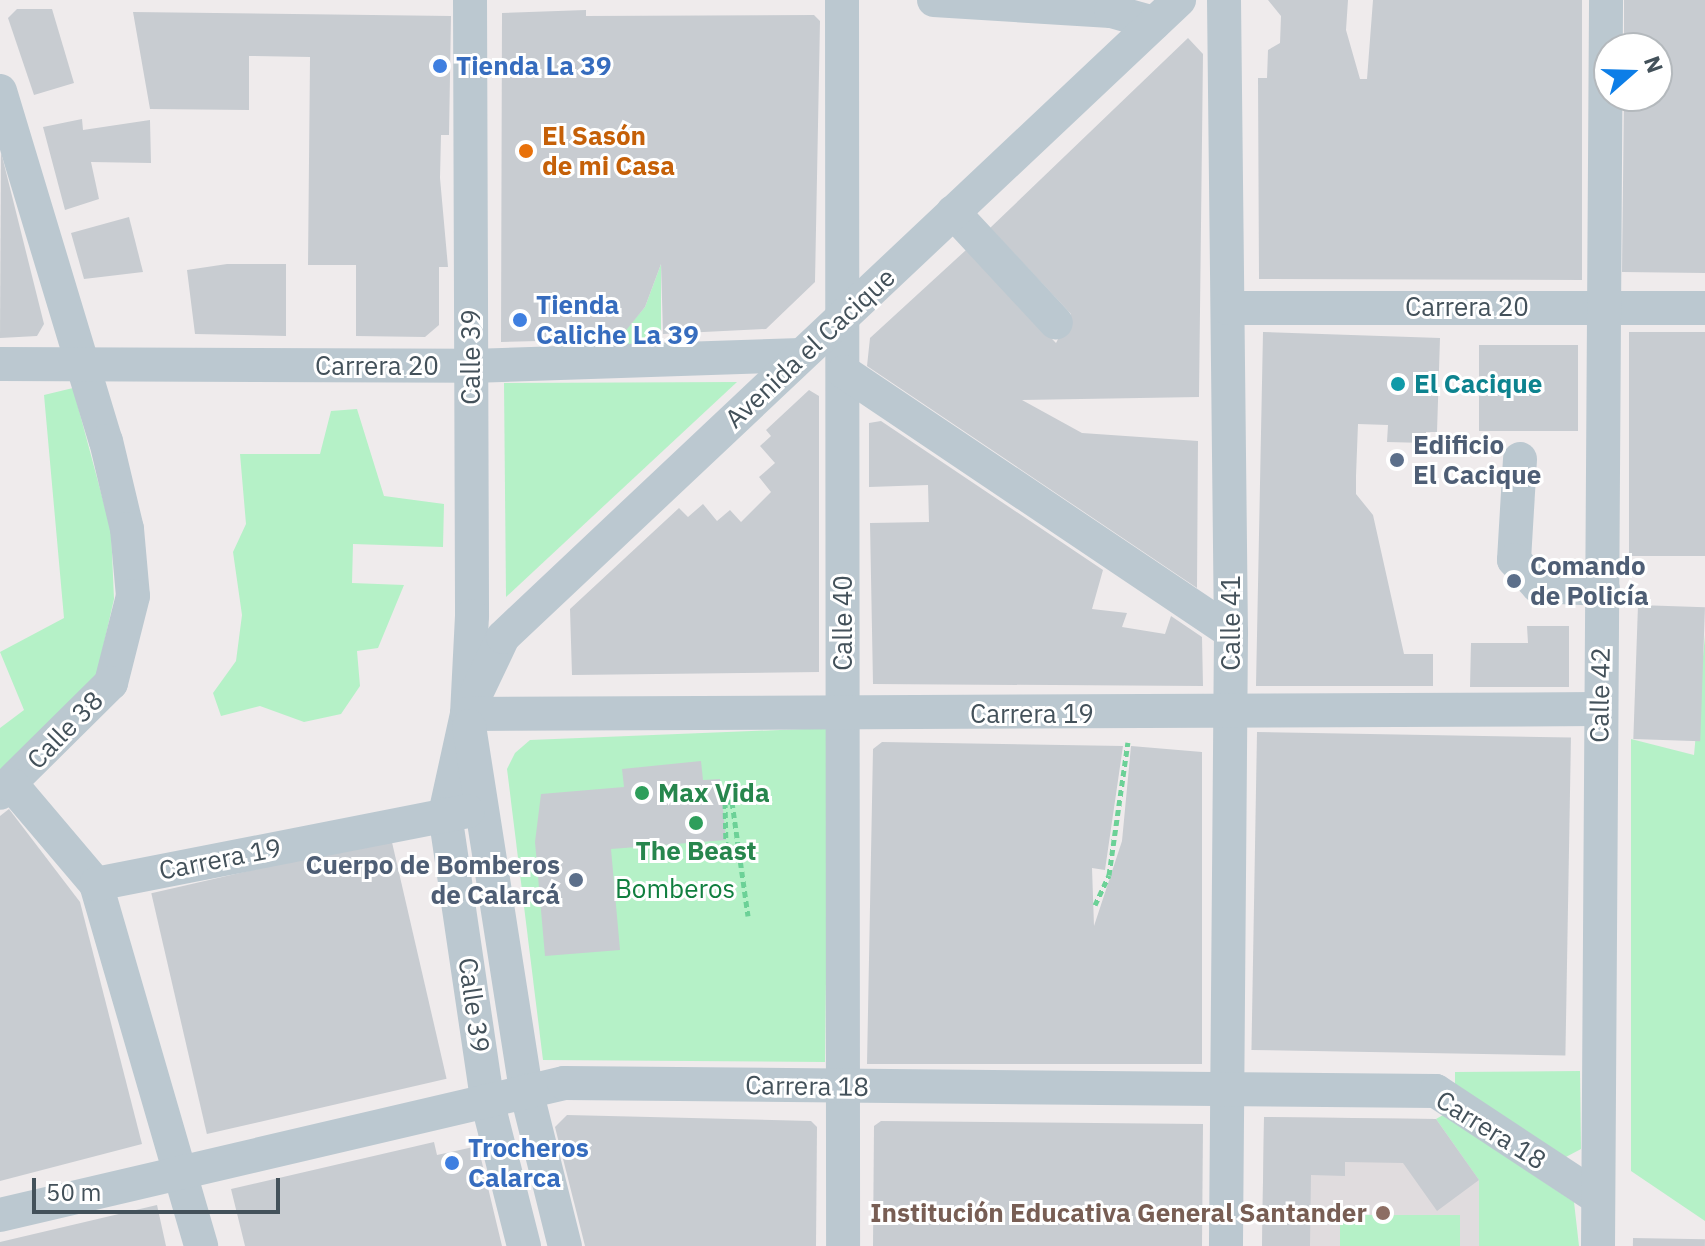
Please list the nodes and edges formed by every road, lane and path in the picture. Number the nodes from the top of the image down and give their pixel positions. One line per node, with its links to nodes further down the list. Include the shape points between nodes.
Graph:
1 (470, 0): 18 (street, Calle 39)
2 (842, 0): 13 (street, Calle 40)
3 (934, 0): 7 (street, via 1111,11)
4 (1179, 0): 7 (street, Avenida el Cacique)
5 (1224, 0): 11 (street, Calle 41)
6 (1606, 0): 10 (street, Calle 42)
7 (1154, 23): 9 (street, Avenida el Cacique)
8 (0, 91): 17 (street, Calle 38)
9 (953, 212): 13 (street, Avenida el Cacique); 14 (street)
10 (1608, 306): 11 (street, Carrera 20); 12 (street, Carrera 20); 21 (street, Calle 42)
11 (1228, 308): 22 (street, Calle 41)
12 (1705, 308)
13 (841, 322): 15 (street, Avenida el Cacique); 19 (street, Calle 40)
14 (1056, 323)
15 (801, 355): 18 (street, Carrera 20); 24 (street, Avenida el Cacique, via 503,637)
16 (0, 364): 17 (street, Carrera 20)
17 (84, 364): 18 (street, Carrera 20); 28 (street, Calle 38, via 127,529 133,596 126,643 111,683)
18 (471, 366): 24 (street, Calle 39)
19 (844, 372): 22 (street); 27 (street, Calle 40)
20 (1520, 459): 21 (street, via 1514,560 1538,586)
21 (1603, 589): 23 (street, Calle 42)
22 (1231, 632): 26 (street, Calle 41)
23 (1598, 709): 26 (street, Carrera 19); 40 (street, Calle 42)
24 (467, 714): 27 (street, Carrera 19); 29 (street, Calle 39); 30 (street, Calle 39)
25 (1130, 714): 26 (street, Carrera 19); 27 (street, Carrera 19); 33 (path, via 1118,830)
26 (1230, 714): 37 (street, Calle 41)
27 (843, 715): 35 (street, Calle 40)
28 (6, 789): 32 (street, Calle 38)
29 (487, 809): 30 (street, Carrera 19); 36 (street, Calle 39)
30 (445, 814): 32 (street, Carrera 19); 38 (street, Calle 39)
31 (726, 848): 34 (path, via 725,801 732,802 742,910)
32 (96, 884): 39 (street, Calle 38)
33 (1095, 905)
34 (748, 916)
35 (842, 1087): 36 (street, Carrera 18, via 564,1083); 37 (street, Carrera 18); 45 (street, Calle 40)
36 (526, 1090): 38 (street, Carrera 18); 44 (street, Calle 39)
37 (1226, 1092): 40 (street, Carrera 18, via 1436,1091); 46 (street, Calle 41)
38 (487, 1100): 39 (street, Carrera 18); 43 (street, Calle 39)
39 (182, 1172): 41 (street, Carrera 18); 42 (street, Calle 38)
40 (1597, 1197): 47 (street, Calle 42)
41 (0, 1215)
42 (201, 1246)
43 (524, 1246)
44 (565, 1246)
45 (843, 1246)
46 (1226, 1246)
47 (1598, 1246)

